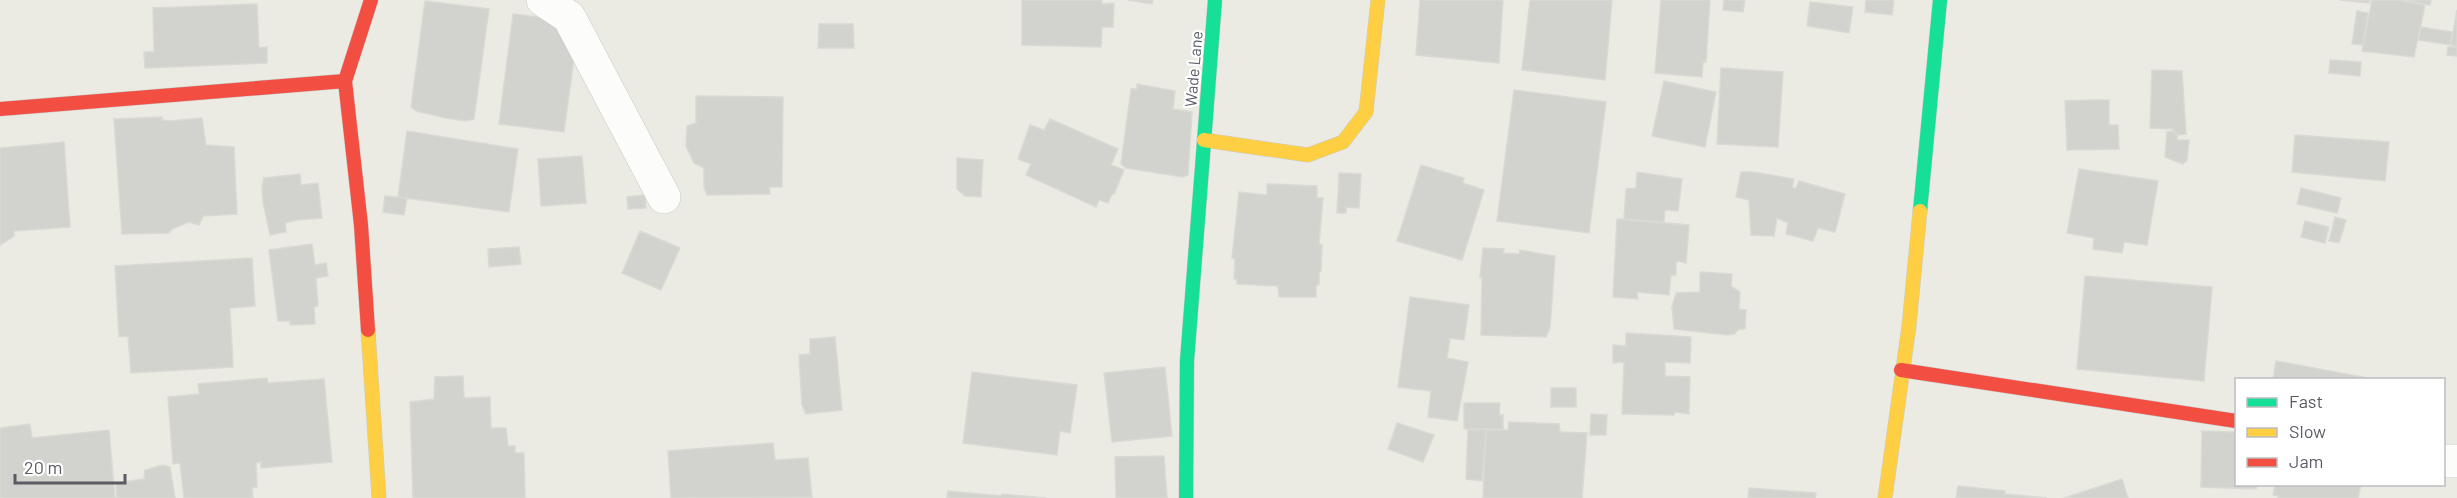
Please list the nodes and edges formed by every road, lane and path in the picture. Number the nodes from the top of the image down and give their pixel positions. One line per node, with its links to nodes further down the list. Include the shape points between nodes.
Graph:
1 (371, 0): 6 (street)
2 (543, 0): 9 (street, via 569,17)
3 (1215, 0): 8 (street, Wade Lane)
4 (1378, 0): 8 (street, via 1366,112 1342,142 1308,155)
5 (1940, 0): 10 (street, via 1909,326)
6 (345, 81): 7 (street); 12 (street, via 361,225)
7 (0, 109)
8 (1204, 140): 13 (street, Wade Lane, via 1187,361)
9 (664, 197)
10 (1901, 370): 11 (street); 14 (street)
11 (2235, 421)
12 (379, 498)
13 (1186, 498)
14 (1885, 498)

